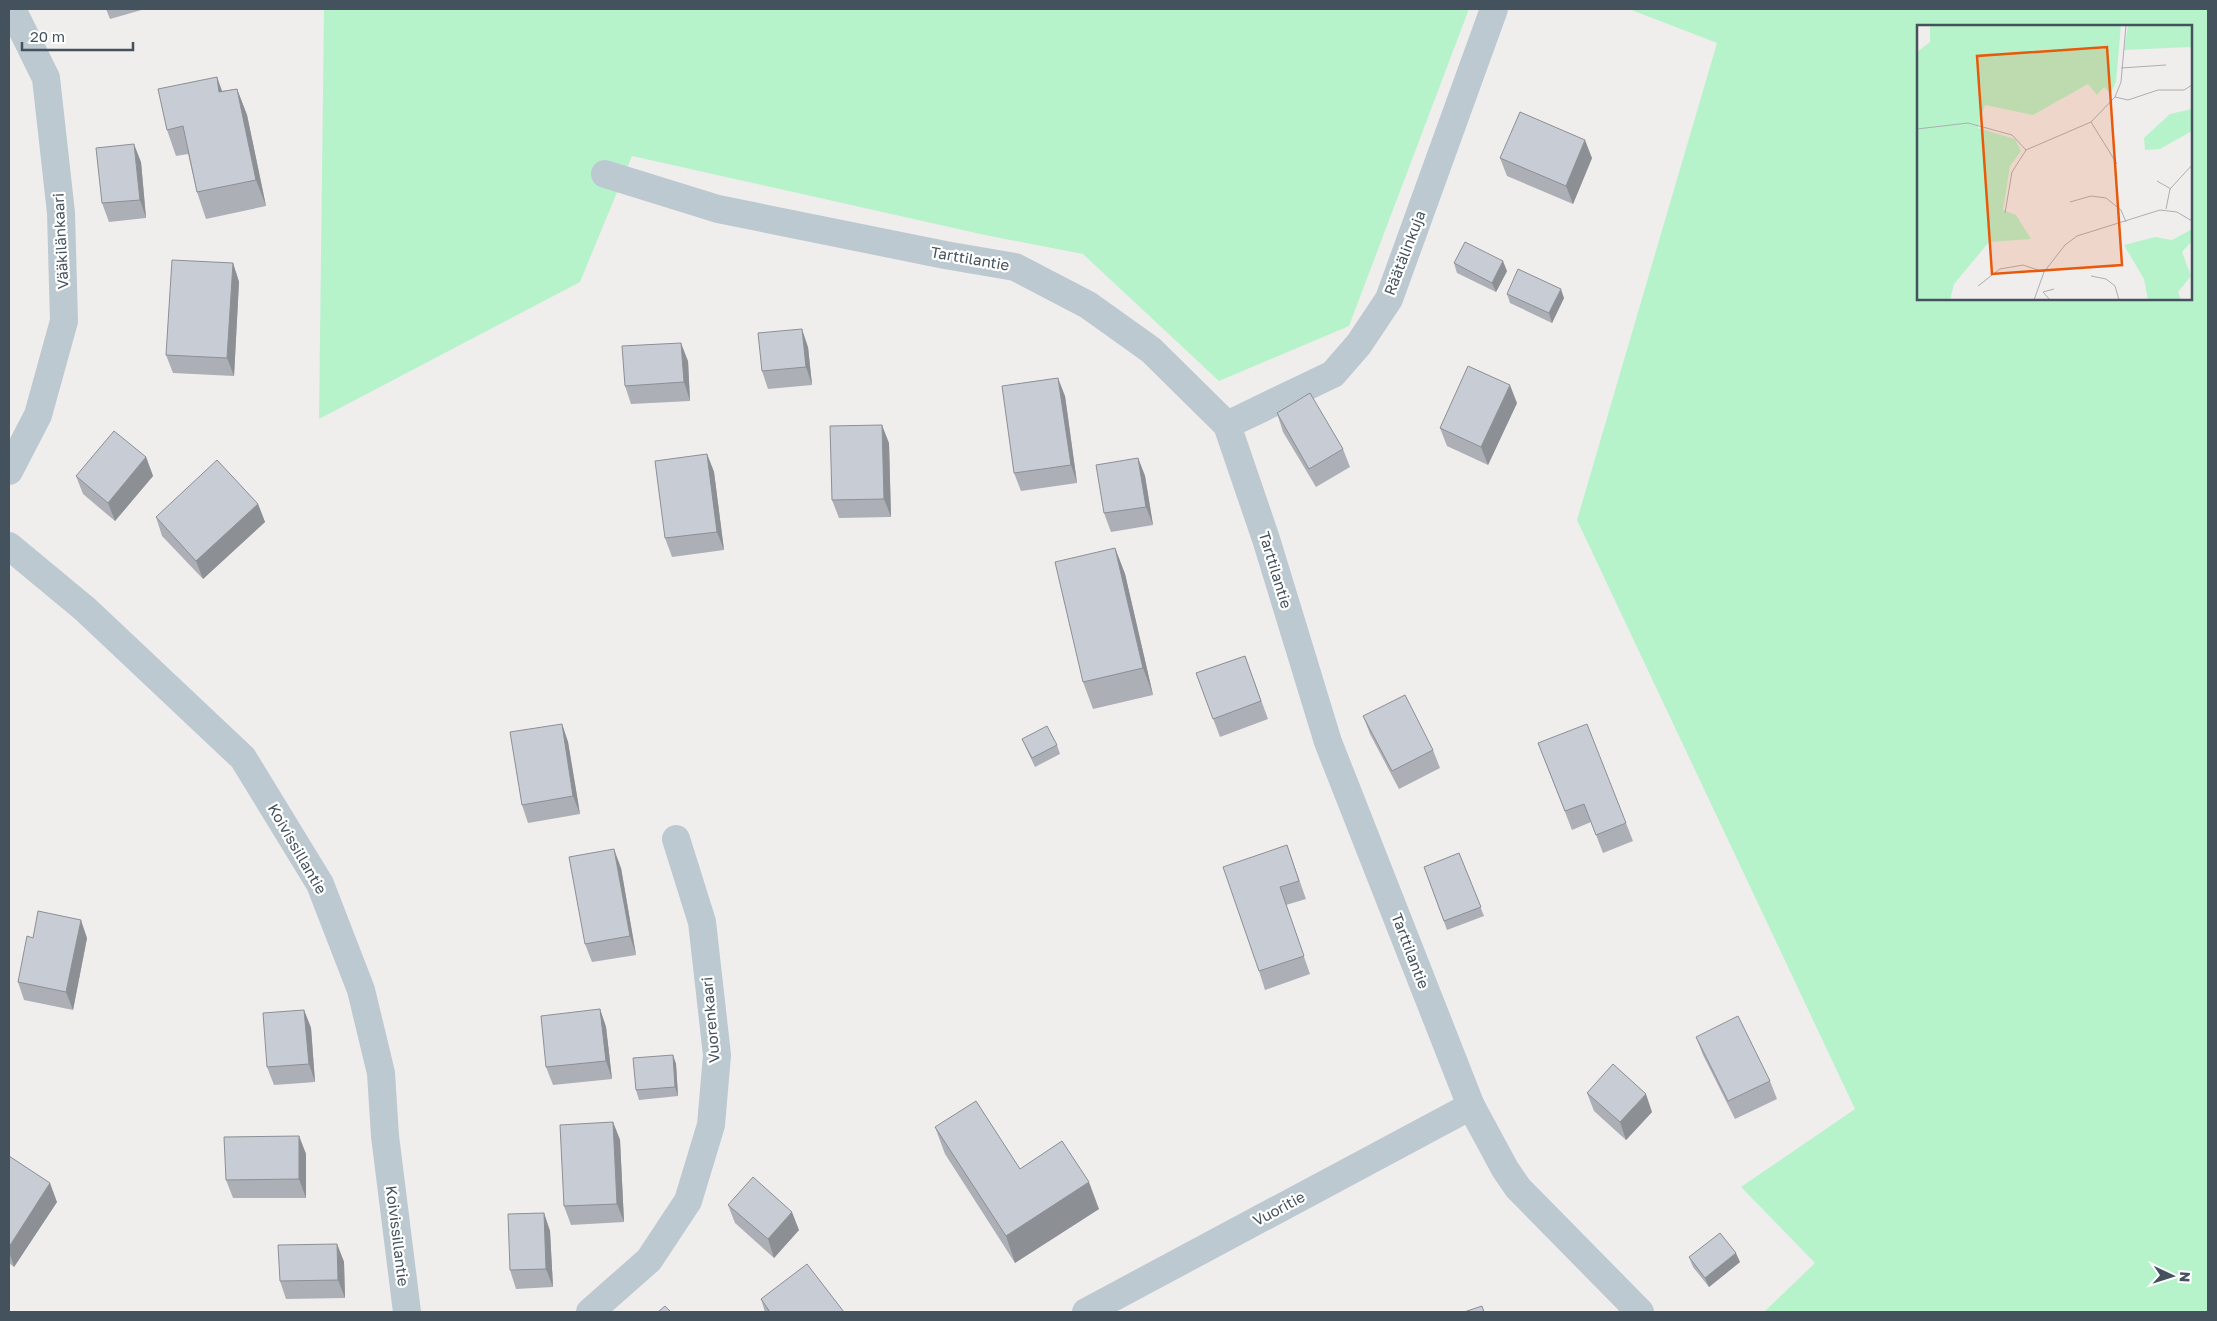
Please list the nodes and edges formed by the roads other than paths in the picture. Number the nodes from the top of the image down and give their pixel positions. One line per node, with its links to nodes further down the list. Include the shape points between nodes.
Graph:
1 (12, 9): 5 (street, Vääkilänkaari, via 46,78 61,213 64,321 38,415)
2 (1494, 9): 4 (street, Räätälinkuja, via 1389,299 1333,374)
3 (605, 174): 4 (street, Tarttilantie, via 718,210 1015,267 1088,304 1152,350)
4 (1227, 426): 8 (street, Tarttilantie, via 1266,539 1328,742)
5 (9, 471)
6 (9, 546): 9 (street, Koivissillantie, via 85,610 243,758 320,884 361,990 382,1073 384,1136)
7 (676, 839): 10 (street, Vuorenkaari, via 702,922 717,1055 711,1125 688,1201 649,1260)
8 (1471, 1106): 11 (street, Vuoritie); 12 (street, Tarttilantie, via 1518,1188)
9 (407, 1312)
10 (590, 1312)
11 (1086, 1312)
12 (1640, 1312)

